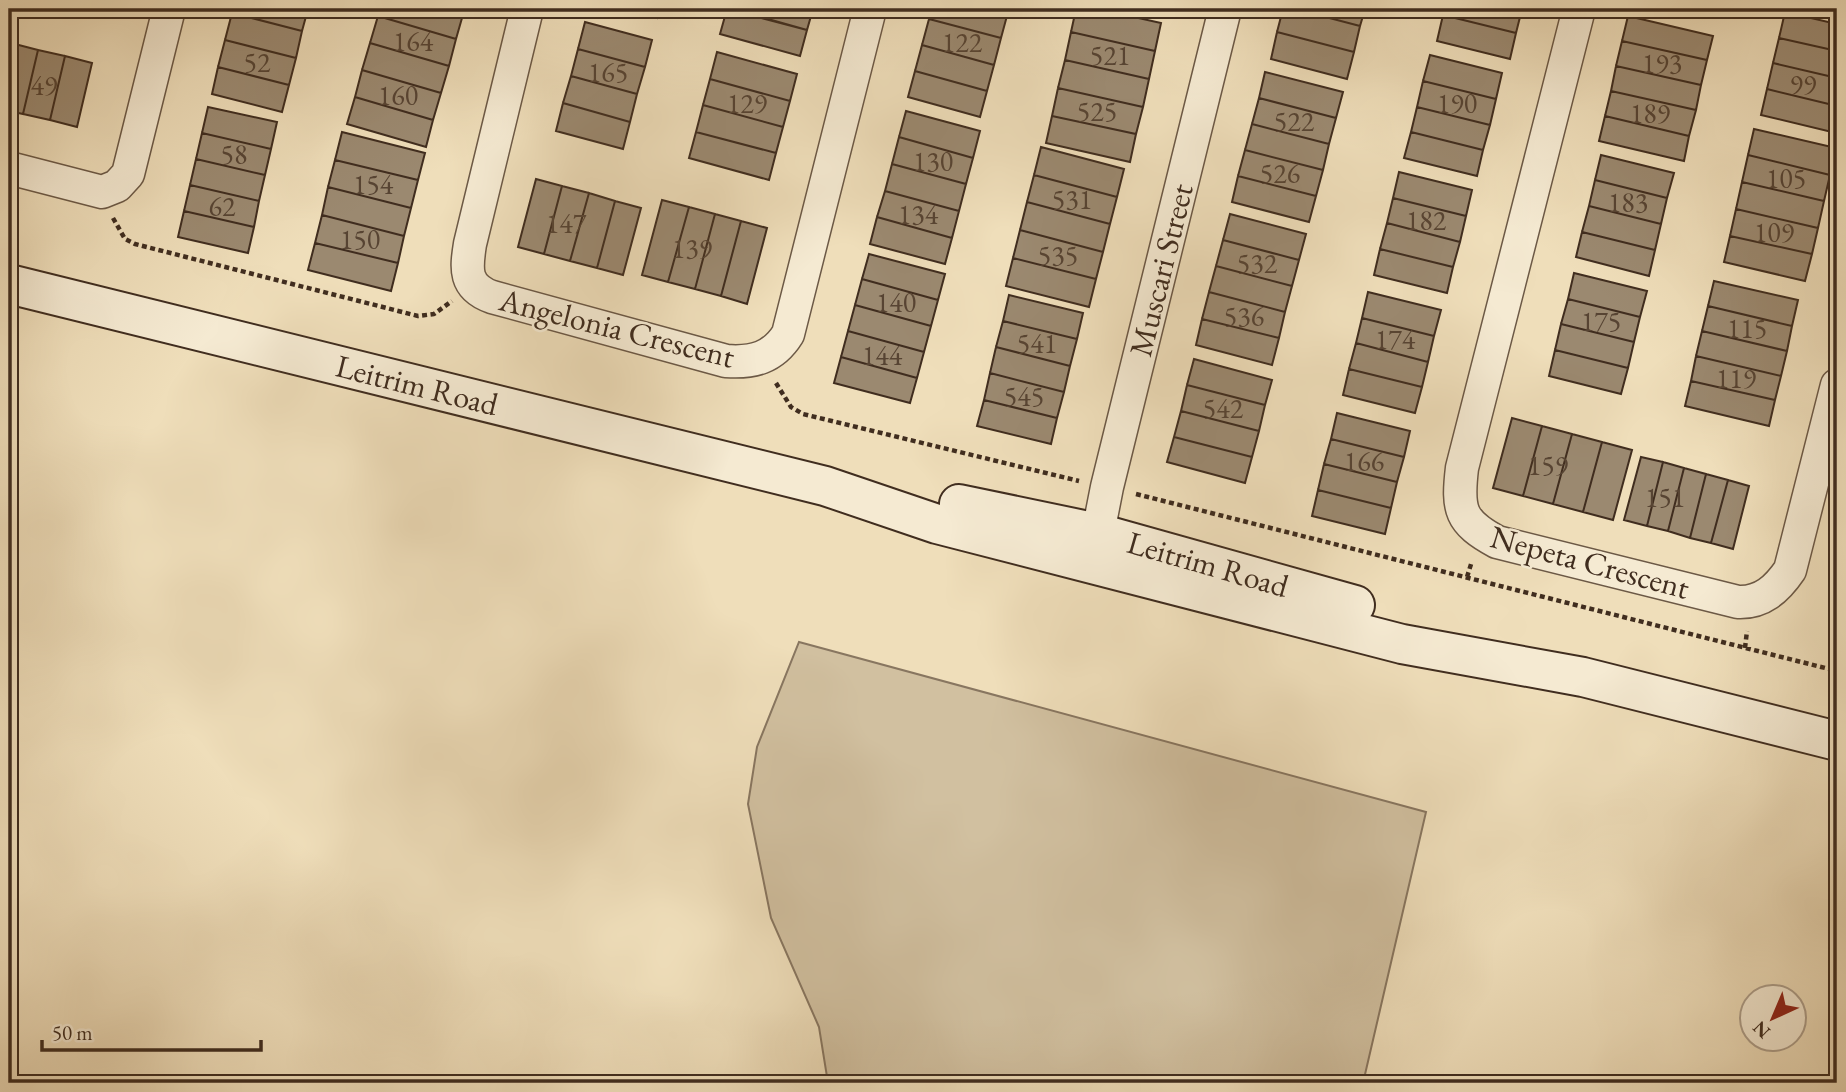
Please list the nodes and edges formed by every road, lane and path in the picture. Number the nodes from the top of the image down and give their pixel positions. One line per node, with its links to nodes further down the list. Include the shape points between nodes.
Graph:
1 (169, 9): 7 (street, via 128,174 117,186)
2 (527, 9): 9 (street, Angelonia Crescent, via 470,244 467,271)
3 (870, 9): 10 (street, Angelonia Crescent, via 788,334)
4 (1225, 9): 13 (street, Muscari Street)
5 (1579, 9): 11 (street, Nepeta Crescent, via 1462,468 1459,490 1465,519 1497,542 1751,602 1771,592 1790,569)
6 (9, 168): 7 (street)
7 (102, 192): 9 (path, via 116,226 135,244 404,313 434,314)
8 (9, 284): 12 (main road, Leitrim Road)
9 (472, 285): 10 (street, Angelonia Crescent, via 492,297 726,361)
10 (762, 358): 13 (path, via 783,397 797,412)
11 (1837, 385)
12 (825, 486): 14 (main road, Leitrim Road, via 941,501); 16 (main road, Leitrim Road, via 937,524 1389,640)
13 (1107, 487): 14 (street, Muscari Street); 15 (path)
14 (1098, 533): 16 (main road, Leitrim Road, via 1408,620)
15 (1837, 671)
16 (1583, 677): 17 (main road, Leitrim Road)
17 (1837, 741)

